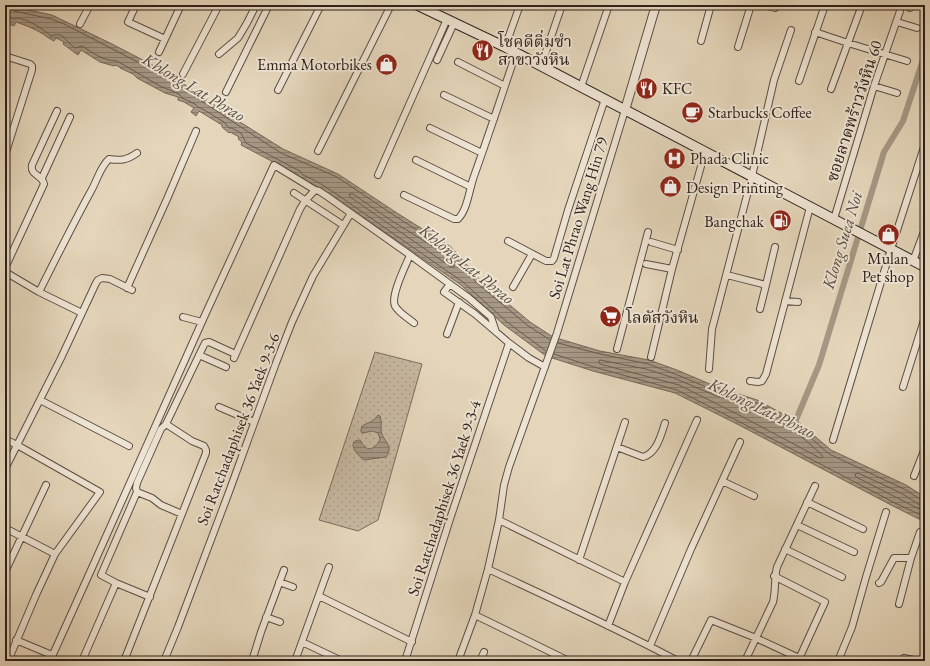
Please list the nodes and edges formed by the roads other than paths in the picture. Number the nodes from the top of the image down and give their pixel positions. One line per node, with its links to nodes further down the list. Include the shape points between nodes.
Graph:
1 (90, 5): 23 (street)
2 (136, 5): 27 (street, via 128,22)
3 (181, 5): 27 (street)
4 (219, 5): 41 (street)
5 (256, 5): 34 (street, via 238,38)
6 (269, 5): 48 (street)
7 (322, 5): 47 (street)
8 (391, 5): 59 (street)
9 (520, 5): 30 (street)
10 (562, 5): 40 (street)
11 (609, 5): 45 (street)
12 (656, 5): 52 (street)
13 (711, 5): 28 (street)
14 (751, 5): 31 (street)
15 (764, 5): 19 (street)
16 (825, 5): 26 (street)
17 (862, 5): 29 (street)
18 (422, 6): 21 (main road)
19 (775, 8)
20 (900, 11): 22 (street, ซอยลาดพร้าววังหิน 60)
21 (451, 21): 30 (main road); 37 (street); 65 (street)
22 (897, 22): 24 (street); 35 (street, ซอยลาดพร้าววังหิน 60)
23 (80, 24)
24 (917, 28)
25 (791, 30): 66 (street, via 774,80)
26 (815, 32): 29 (street); 42 (street)
27 (165, 39): 32 (street)
28 (701, 41)
29 (848, 43): 35 (street); 46 (street)
30 (505, 47): 33 (main road)
31 (738, 47)
32 (159, 52)
33 (516, 53): 40 (main road); 43 (street)
34 (219, 54)
35 (885, 55): 38 (street); 44 (street, ซอยลาดพร้าววังหิน 60)
36 (5, 56): 63 (street, via 32,66)
37 (437, 60)
38 (907, 61)
39 (458, 62): 43 (street)
40 (541, 66): 45 (main road)
41 (184, 74)
42 (798, 81)
43 (505, 86): 55 (street)
44 (874, 86): 49 (street); 75 (street, ซอยลาดพร้าววังหิน 60)
45 (581, 87): 51 (main road)
46 (831, 89)
47 (278, 90)
48 (226, 92)
49 (897, 93)
50 (444, 95): 55 (street)
51 (605, 99): 52 (main road); 84 (street, via 554,258 552,261 546,261)
52 (625, 110): 60 (main road); 110 (street, Soi Lat Phrao Wang Hin 79)
53 (57, 111): 67 (street, via 31,169)
54 (70, 117): 67 (street)
55 (494, 119): 61 (street)
56 (430, 128): 61 (street)
57 (196, 131): 99 (street, via 130,289 102,278 96,283)
58 (925, 144): 82 (street)
59 (318, 151)
60 (705, 152): 66 (main road); 83 (street)
61 (482, 153): 68 (street)
62 (137, 154): 94 (street, via 130,158 109,160 104,163)
63 (5, 155)
64 (416, 160): 68 (street)
65 (378, 175)
66 (752, 176): 73 (main road); 90 (street)
67 (42, 178): 94 (street, via 44,184 5,269 7,273)
68 (471, 187): 71 (street, via 462,216 458,219)
69 (315, 190): 72 (street); 74 (street); 102 (street, via 274,165)
70 (294, 193): 72 (street)
71 (404, 195)
72 (305, 201): 76 (street); 108 (street, via 233,355 209,342)
73 (810, 207): 75 (main road); 95 (street)
74 (351, 213): 76 (street, Soi Ratchadaphisek 36 Yaek 9-3-6); 85 (street)
75 (834, 219): 82 (main road)
76 (343, 225): 118 (street, Soi Ratchadaphisek 36 Yaek 9-3-6, via 305,294)
77 (925, 229): 86 (street)
78 (648, 232): 107 (street)
79 (508, 241): 84 (street)
80 (651, 242): 83 (street)
81 (775, 247): 92 (street)
82 (891, 249): 86 (main road); 123 (street)
83 (678, 250): 89 (street)
84 (532, 254): 93 (street)
85 (410, 255): 91 (street); 103 (street, via 395,291 394,300 399,310)
86 (913, 260): 88 (main road)
87 (646, 264): 89 (street)
88 (925, 267)
89 (672, 269): 109 (street)
90 (727, 275): 92 (street); 112 (street, via 712,329)
91 (450, 284): 96 (street, via 444,292); 104 (street, via 491,318)
92 (766, 285): 98 (street)
93 (513, 287)
94 (39, 292): 99 (street)
95 (785, 301): 97 (street); 113 (street, via 766,374 762,381)
96 (459, 302): 104 (street); 105 (street)
97 (798, 302)
98 (760, 309)
99 (82, 313): 115 (street)
100 (183, 317): 102 (street)
101 (925, 317): 114 (street)
102 (202, 322): 175 (street)
103 (414, 323)
104 (496, 332): 106 (street)
105 (447, 334)
106 (509, 343): 110 (street); 171 (street, Soi Ratchadaphisek 36 Yaek 9-3-4)
107 (617, 349)
108 (199, 355): 111 (street); 121 (street)
109 (651, 357)
110 (545, 366): 139 (street, Soi Lat Phrao Wang Hin 79, via 509,467)
111 (226, 367)
112 (709, 369)
113 (750, 381)
114 (903, 387)
115 (40, 400): 125 (street); 126 (street)
116 (218, 407): 118 (street)
117 (697, 420): 157 (street)
118 (254, 422): 182 (street, Soi Ratchadaphisek 36 Yaek 9-3-6)
119 (625, 422): 127 (street)
120 (665, 423): 127 (street, via 654,450 646,456)
121 (166, 424): 134 (street, via 161,429 137,483); 138 (street, via 204,446 206,450)
122 (5, 439): 125 (street)
123 (833, 440)
124 (740, 442): 131 (street)
125 (17, 445): 129 (street); 147 (street, via 100,492)
126 (129, 446)
127 (617, 447): 149 (street)
128 (925, 448): 130 (street)
129 (5, 470)
130 (914, 476)
131 (722, 482): 135 (street); 172 (street)
132 (46, 485): 144 (street)
133 (815, 486): 136 (street)
134 (137, 492): 138 (street); 158 (street, via 101,575)
135 (754, 496)
136 (807, 502): 140 (street); 142 (street)
137 (886, 512): 193 (street, via 852,627)
138 (182, 514): 162 (street)
139 (499, 520): 149 (street); 151 (street, Soi Lat Phrao Wang Hin 79)
140 (797, 525): 145 (street); 146 (street)
141 (5, 528): 144 (street)
142 (863, 529)
143 (920, 532): 148 (street)
144 (22, 537): 147 (street); 153 (street)
145 (785, 549): 154 (street); 155 (street)
146 (854, 552)
147 (55, 554): 169 (street)
148 (911, 558): 159 (street, via 894,558); 163 (street)
149 (579, 560): 157 (street)
150 (329, 567): 161 (street)
151 (488, 569): 164 (street, Soi Lat Phrao Wang Hin 79); 167 (street)
152 (284, 570): 156 (street)
153 (5, 572)
154 (774, 576): 168 (street, via 773,602); 177 (street, via 825,602)
155 (842, 577)
156 (279, 582): 160 (street); 165 (street)
157 (625, 582): 167 (street)
158 (116, 583): 162 (street); 178 (street)
159 (879, 583)
160 (293, 587)
161 (319, 596): 170 (street); 171 (street)
162 (150, 597): 181 (street)
163 (899, 604)
164 (475, 615): 187 (street, Soi Lat Phrao Wang Hin 79); 189 (street)
165 (266, 617): 166 (street); 183 (street)
166 (280, 622)
167 (608, 626): 172 (street)
168 (756, 638): 177 (street); 191 (street, via 711,620); 192 (street)
169 (16, 640): 175 (street); 179 (street)
170 (302, 642): 184 (street); 185 (street)
171 (412, 642): 186 (street, Soi Ratchadaphisek 36 Yaek 9-3-4)
172 (650, 646): 190 (street)
173 (484, 652): 188 (street)
174 (925, 654): 195 (street)
175 (51, 658)
176 (904, 658): 194 (street)
177 (798, 659)
178 (82, 660): 180 (street)
179 (8, 661)
180 (90, 661)
181 (124, 661)
182 (164, 661)
183 (252, 661)
184 (295, 661)
185 (342, 661)
186 (405, 661)
187 (459, 661)
188 (480, 661)
189 (569, 661)
190 (678, 661)
191 (691, 661)
192 (745, 661)
193 (838, 661)
194 (918, 661)
195 (923, 661)

